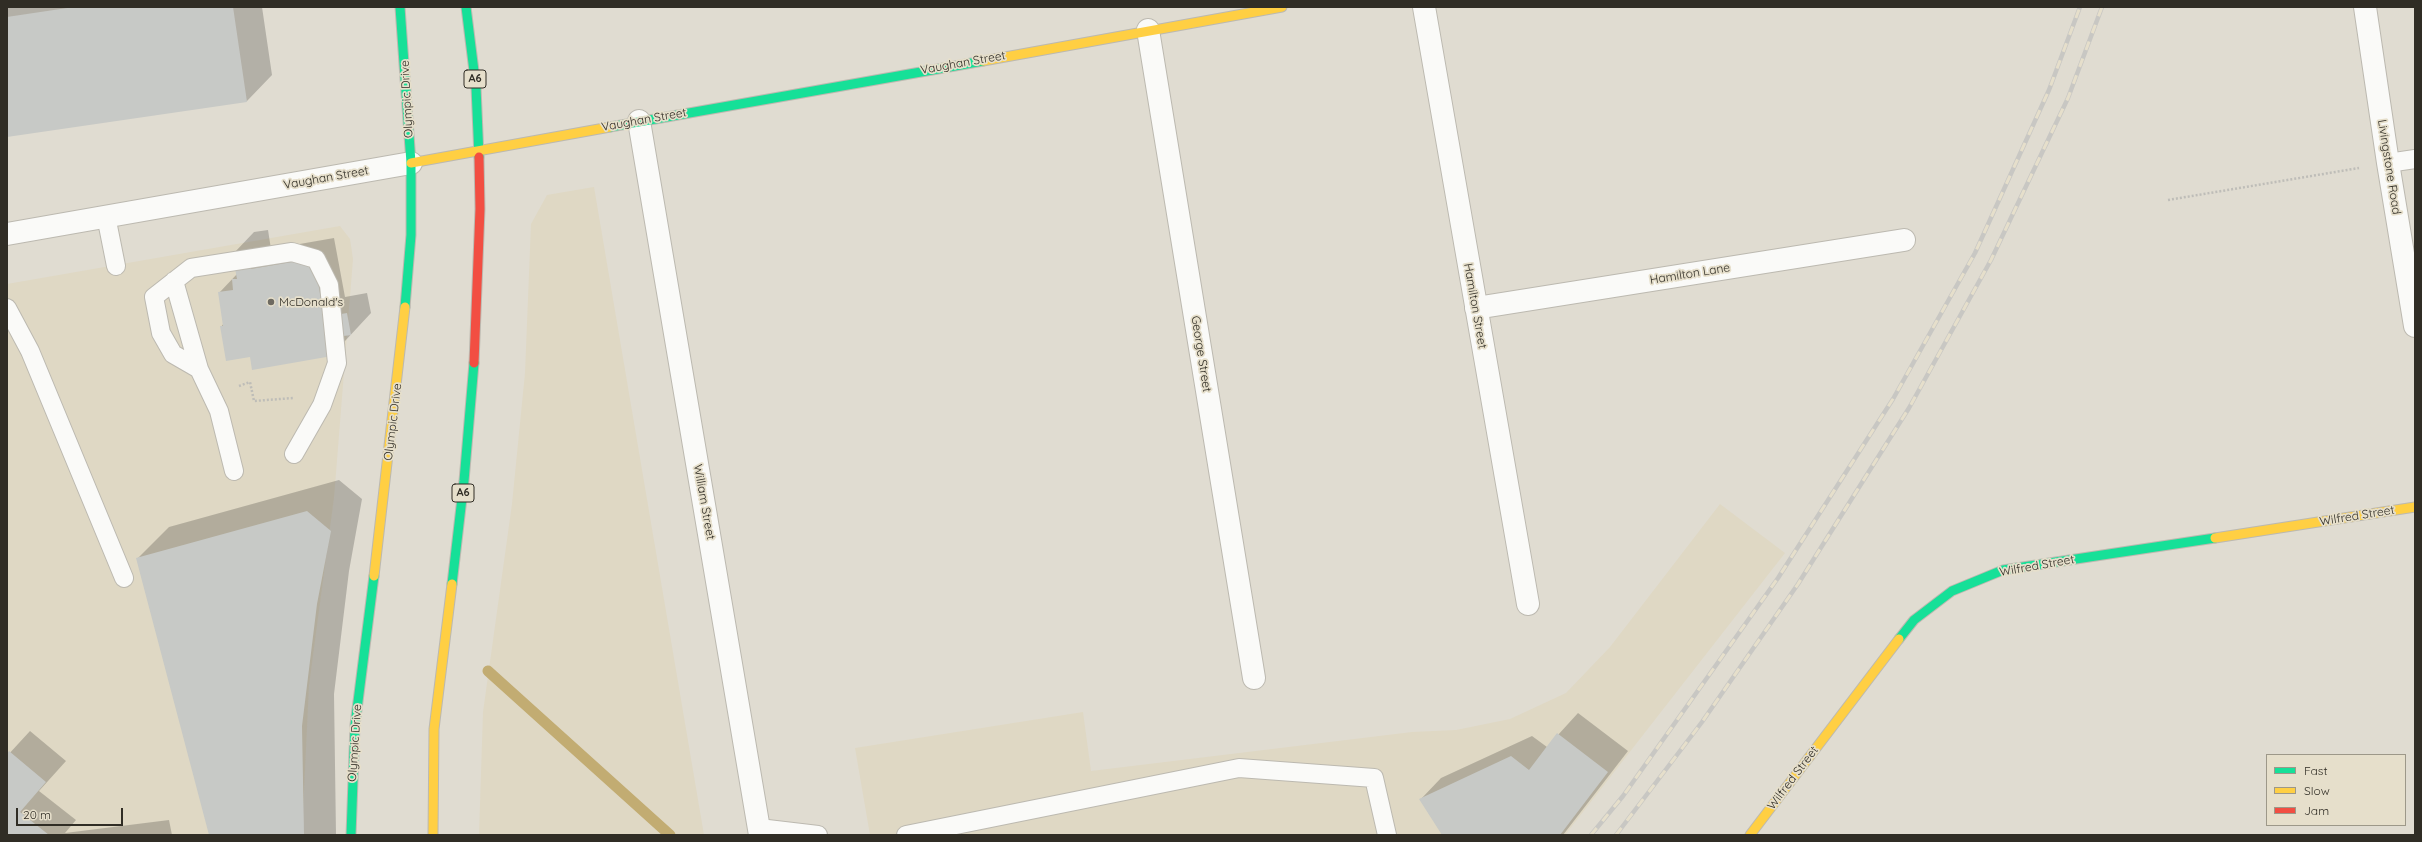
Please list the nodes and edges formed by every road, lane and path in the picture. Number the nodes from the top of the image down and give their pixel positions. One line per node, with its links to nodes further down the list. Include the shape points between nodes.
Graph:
1 (400, 7): 10 (main road, Olympic Drive)
2 (466, 7): 8 (main road, A6, via 476,87)
3 (1282, 7): 6 (main road, Vaughan Street)
4 (1424, 7): 19 (street, Hamilton Street)
5 (2365, 7): 11 (street, Livingstone Road)
6 (1148, 30): 7 (main road, Vaughan Street); 29 (street, George Street)
7 (639, 121): 8 (main road, Vaughan Street); 30 (street, William Street)
8 (479, 151): 10 (main road, Vaughan Street); 32 (main road, A6, via 476,333 464,481 434,729)
9 (2415, 159): 11 (lane)
10 (411, 163): 13 (street, Vaughan Street); 31 (main road, Olympic Drive, via 411,235 402,350 355,725)
11 (2388, 163): 12 (path); 20 (street, Livingstone Road)
12 (2168, 200)
13 (106, 216): 14 (street, Vaughan Street); 16 (lane)
14 (7, 234)
15 (1904, 240): 19 (street, Hamilton Lane)
16 (116, 266)
17 (174, 281): 21 (lane); 21 (lane, via 154,297 161,333 174,354); 23 (lane, via 191,268 292,252 316,258 329,285 337,363)
18 (7, 308): 27 (lane, via 30,351)
19 (1476, 308): 28 (street, Hamilton Street)
20 (2415, 326)
21 (199, 369): 25 (lane, via 219,411)
22 (246, 384): 23 (path, via 250,382 254,401 291,397)
23 (322, 405): 24 (lane)
24 (294, 454)
25 (234, 471)
26 (2415, 507): 36 (main road, Wilfred Street, via 2003,570 1952,591 1914,620)
27 (124, 578)
28 (1528, 604)
29 (1254, 678)
30 (760, 831): 33 (lane)
31 (351, 835)
32 (433, 835)
33 (818, 835)
34 (906, 835): 35 (lane, via 1239,768 1374,778)
35 (1386, 835)
36 (1750, 835)

